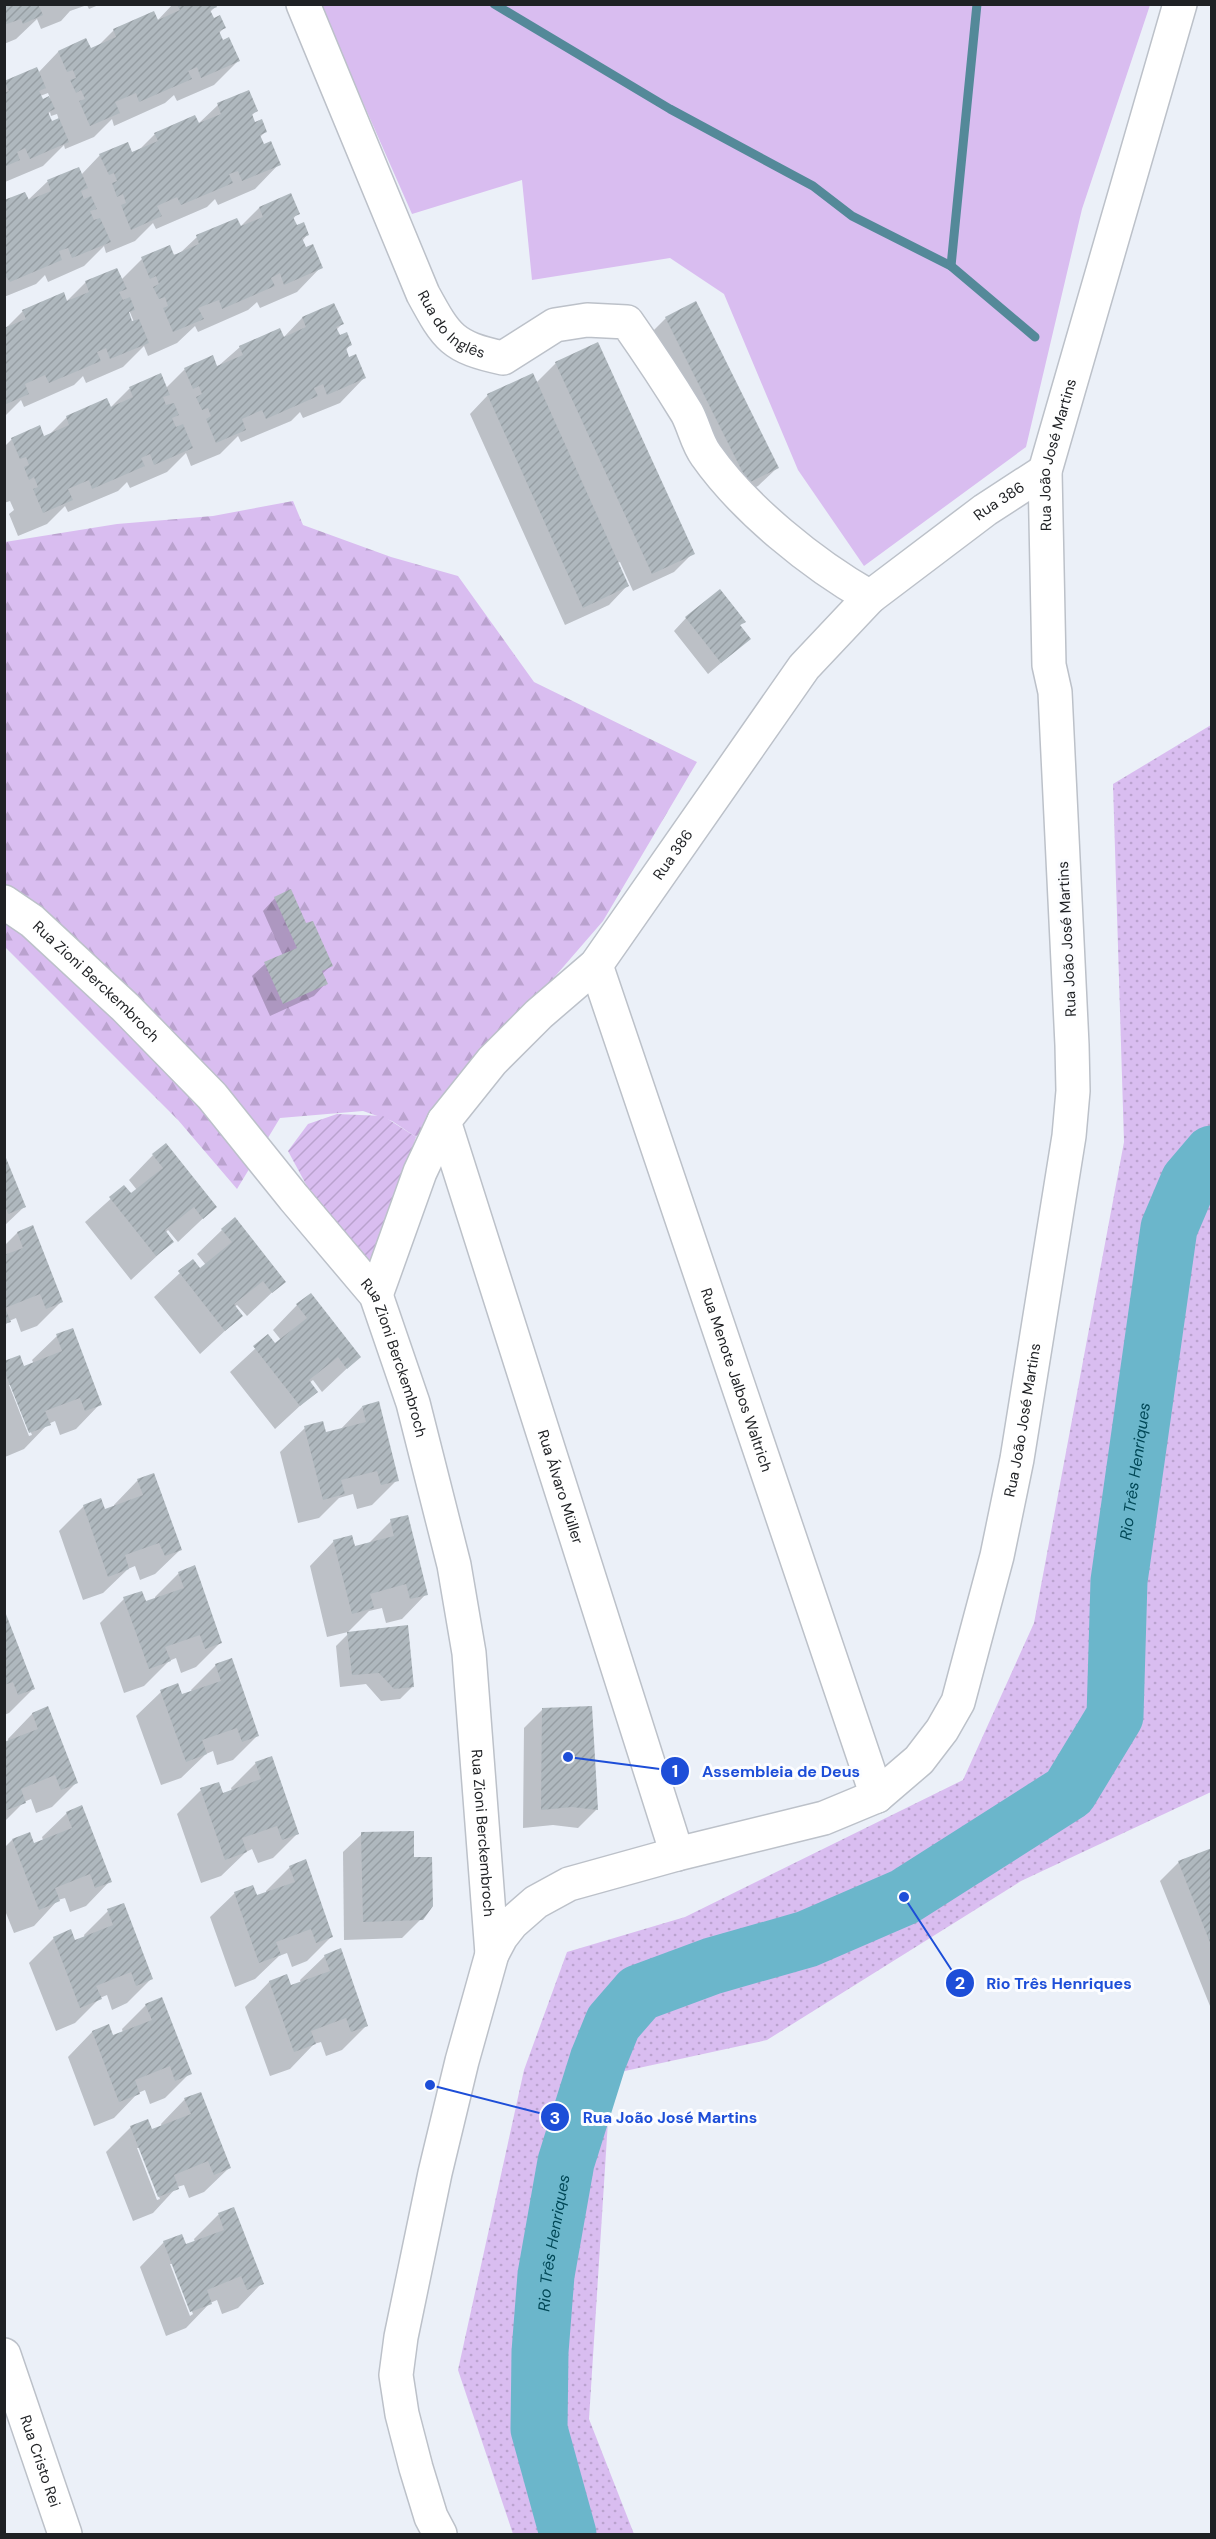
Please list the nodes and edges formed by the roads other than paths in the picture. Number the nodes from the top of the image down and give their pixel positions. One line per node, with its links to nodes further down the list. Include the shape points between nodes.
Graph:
1 (303, 4): 4 (street, Rua do Inglês, via 423,294 455,342 502,358 555,326 587,320 627,322 688,416 704,453 737,492 765,522)
2 (1180, 4): 3 (street, Rua João José Martins)
3 (1045, 471): 4 (street, Rua 386, via 985,510); 9 (street, Rua João José Martins, via 1049,665 1055,704 1072,1045 1069,1136 998,1556 958,1702 919,1760)
4 (870, 597): 6 (street, Rua 386, via 804,667)
5 (4, 902): 8 (street, Rua Zioni Berckembroch, via 32,921 212,1096)
6 (596, 965): 7 (street, Rua 386, via 492,1061); 9 (street, Rua Menote Jalbos Waltrich)
7 (444, 1121): 8 (street, Rua 386, via 420,1172); 10 (street, Rua Álvaro Müller)
8 (376, 1295): 11 (street, Rua Zioni Berckembroch, via 413,1403 458,1587 469,1653)
9 (877, 1796): 10 (street, Rua João José Martins, via 824,1818)
10 (677, 1854): 11 (street, Rua João José Martins, via 553,1891 512,1923)
11 (492, 1954): 14 (street, Rua João José Martins, via 435,2173 396,2375 416,2468)
12 (4, 2355): 13 (street, Rua Cristo Rei)
13 (65, 2535)
14 (440, 2535)

